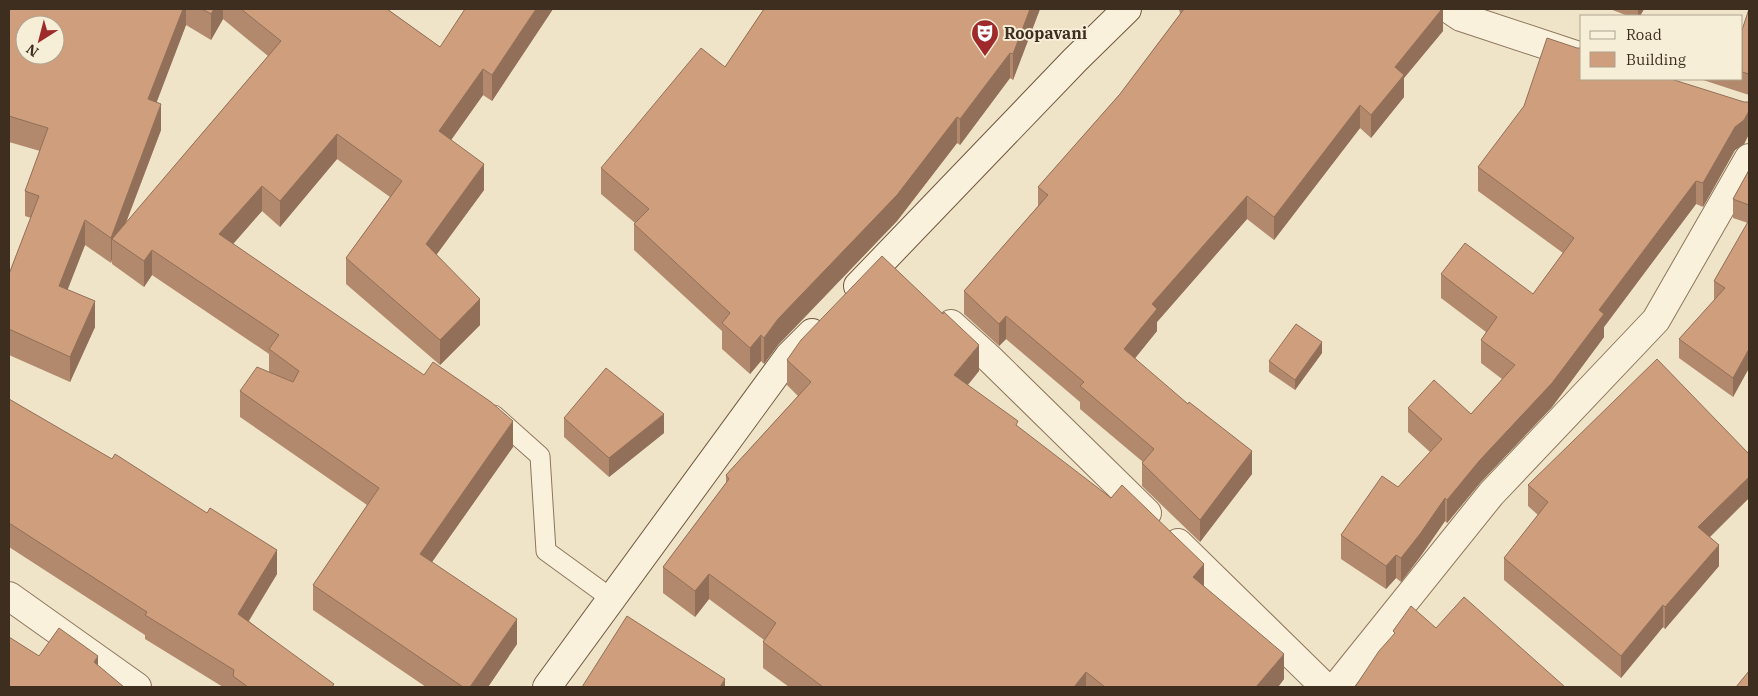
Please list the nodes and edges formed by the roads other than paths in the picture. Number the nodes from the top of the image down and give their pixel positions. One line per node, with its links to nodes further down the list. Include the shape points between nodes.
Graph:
1 (1126, 9): 5 (street)
2 (1449, 9): 3 (street, via 1461,17)
3 (1580, 55)
4 (1749, 158): 14 (street, via 1656,320 1491,494)
5 (882, 260): 6 (street); 10 (street, via 790,356)
6 (904, 280)
7 (932, 306): 13 (street)
8 (478, 400): 10 (lane, via 540,456 546,551)
9 (9, 596): 11 (street)
10 (612, 599): 12 (street)
11 (137, 687)
12 (547, 687)
13 (1325, 687)
14 (1336, 687)

